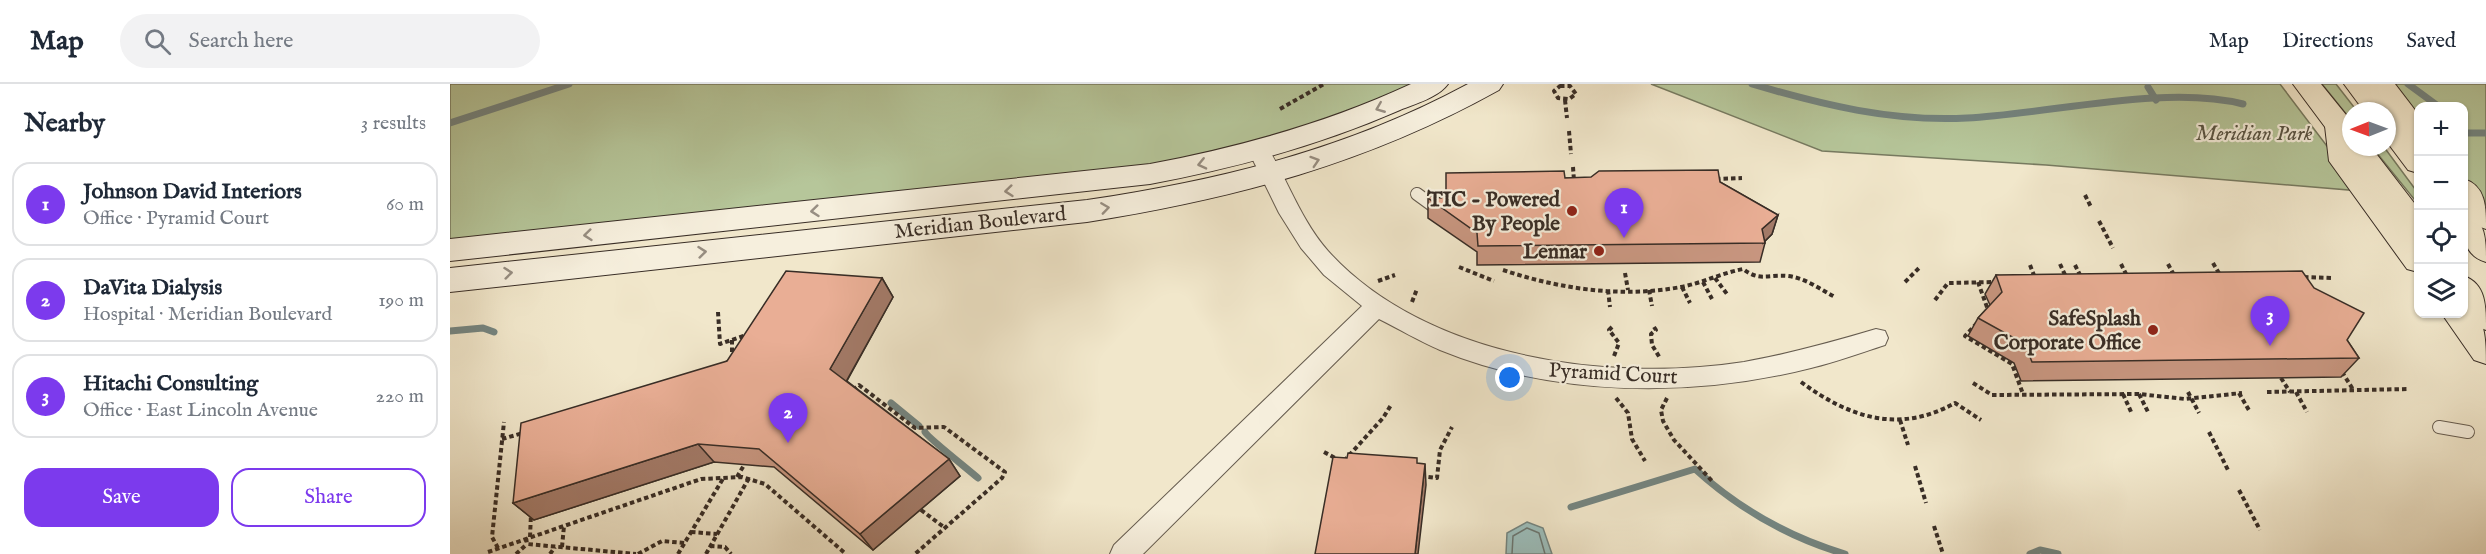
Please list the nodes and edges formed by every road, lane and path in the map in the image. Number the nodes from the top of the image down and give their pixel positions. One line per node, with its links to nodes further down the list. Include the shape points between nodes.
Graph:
1 (1324, 84): 9 (path)
2 (1434, 84): 19 (main road, Meridian Boulevard, one-way to 19)
3 (1490, 84): 19 (main road, Meridian Boulevard, one-way to 3, via 1385,136)
4 (2307, 84): 12 (main road)
5 (2358, 84): 8 (main road)
6 (2380, 84): 11 (main road)
7 (1565, 99): 7 (path, via 1574,97 1575,90 1567,85 1557,87 1554,94); 10 (path)
8 (2372, 102)
9 (1280, 108)
10 (1567, 118)
11 (2414, 127)
12 (2342, 130)
13 (1569, 131): 15 (path)
14 (2396, 134): 18 (main road)
15 (1571, 154)
16 (2345, 156): 41 (main road, via 2344,161)
17 (2362, 156): 36 (main road)
18 (2414, 158)
19 (1265, 162): 39 (main road, Meridian Boulevard, one-way to 39, via 1194,166 1115,179); 61 (main road, Meridian Boulevard, one-way to 19, via 1087,211 1186,195); 77 (street, Pyramid Court, via 1292,220 1309,244 1340,277)
20 (1573, 167): 25 (path)
21 (1742, 178): 23 (path)
22 (1704, 179): 23 (path)
23 (1716, 179): 27 (path)
24 (1563, 180): 25 (path)
25 (1574, 180): 26 (path); 28 (path)
26 (1586, 180)
27 (1718, 187)
28 (1575, 189)
29 (1417, 194): 33 (lane)
30 (2085, 195): 32 (path)
31 (2468, 195): 34 (main road)
32 (2091, 207)
33 (1439, 210)
34 (2486, 218)
35 (2099, 221): 38 (path)
36 (2414, 224)
37 (2468, 228): 40 (main road)
38 (2113, 248)
39 (450, 250)
40 (2486, 251)
41 (2414, 256)
42 (2213, 262): 59 (path, via 2223,278)
43 (2060, 264): 66 (path, via 2068,281)
44 (2121, 264): 54 (path)
45 (2168, 264): 58 (path, via 2177,279)
46 (2030, 265): 65 (path, via 2037,281)
47 (2075, 265): 63 (path)
48 (1459, 267): 64 (path)
49 (1920, 267): 69 (path)
50 (1503, 270): 74 (path, via 1554,285)
51 (1625, 273): 75 (path)
52 (1395, 275): 77 (path)
53 (2119, 276): 54 (path)
54 (2127, 276): 55 (path); 67 (path)
55 (2136, 276)
56 (2299, 277): 60 (path)
57 (1715, 278): 68 (path); 78 (path); 80 (path, via 1740,269 1754,277 1782,275 1806,281)
58 (2165, 278)
59 (2210, 278)
60 (2333, 278)
61 (450, 280)
62 (2075, 280): 63 (path)
63 (2085, 280)
64 (1494, 281)
65 (2031, 281)
66 (2058, 281)
67 (2130, 281)
68 (1703, 282): 72 (path); 81 (path)
69 (1905, 282)
70 (1978, 282): 71 (path); 82 (path, via 1948,283); 109 (path, via 1989,309 1965,336 2012,364)
71 (1999, 282)
72 (1682, 286): 76 (path); 84 (path)
73 (1417, 289): 83 (path)
74 (1608, 290): 75 (path); 86 (path)
75 (1628, 290): 76 (path)
76 (1649, 290): 85 (path)
77 (1378, 293): 93 (street, Pyramid Court, via 1416,328 1475,353 1537,368 1599,376 1685,377 1750,371 1817,358); 171 (street, via 1338,342)
78 (1727, 294)
79 (2468, 294): 88 (main road)
80 (1835, 297)
81 (1712, 299)
82 (1935, 300)
83 (1412, 303)
84 (1690, 303)
85 (1652, 306)
86 (1610, 307)
87 (718, 312): 94 (path, via 720,344)
88 (2486, 317)
89 (2461, 318): 95 (main road)
90 (1612, 327): 97 (path, via 1609,330 1618,343)
91 (1654, 327): 98 (path, via 1652,345)
92 (754, 332): 94 (path)
93 (1876, 338)
94 (732, 340): 96 (path)
95 (2486, 351)
96 (732, 353)
97 (1611, 358)
98 (1663, 361)
99 (2339, 368): 104 (path)
100 (1796, 377): 121 (path, via 1849,412)
101 (2282, 378): 108 (path)
102 (1973, 382): 109 (path, via 1992,395)
103 (2408, 389): 104 (path)
104 (2354, 391): 108 (path)
105 (850, 392): 150 (path, via 859,385 915,428 945,427 1005,472)
106 (2188, 392): 114 (path)
107 (2267, 392): 108 (path)
108 (2293, 392): 118 (path)
109 (2023, 394): 110 (path)
110 (2123, 394): 111 (path); 120 (path)
111 (2139, 394): 114 (path); 116 (path)
112 (1612, 395): 133 (path, via 1628,413 1632,439)
113 (1668, 397): 142 (path, via 1661,410 1666,427)
114 (2192, 398): 117 (path, via 2240,393); 119 (path)
115 (1391, 405): 134 (path)
116 (2148, 412)
117 (2250, 412)
118 (2307, 412)
119 (2199, 413)
120 (2132, 414)
121 (1900, 420): 122 (path, via 1928,417 1955,403); 130 (path)
122 (1981, 420)
123 (504, 422): 129 (path)
124 (1452, 427): 143 (path, via 1440,450 1437,477 1416,476)
125 (2439, 427): 128 (lane)
126 (534, 430): 129 (path)
127 (2209, 432): 138 (path)
128 (2468, 432)
129 (502, 440): 159 (path, via 492,537)
130 (1908, 446)
131 (1324, 452): 134 (path)
132 (748, 458): 140 (path)
133 (1645, 461)
134 (1342, 463): 136 (path); 137 (path)
135 (1914, 466): 145 (path)
136 (1347, 467)
137 (1339, 468)
138 (2228, 470)
139 (725, 477): 140 (path); 152 (path); 154 (path, via 701,479)
140 (737, 477): 141 (path)
141 (749, 478): 153 (path); 169 (path, via 765,484)
142 (1712, 481)
143 (1415, 484)
144 (2239, 490): 151 (path)
145 (1926, 503)
146 (532, 504): 154 (path)
147 (921, 510): 150 (path)
148 (564, 526): 158 (path)
149 (1934, 526): 172 (path)
150 (945, 528): 170 (path)
151 (2260, 530)
152 (692, 532): 153 (path); 155 (path)
153 (717, 534): 156 (path)
154 (528, 540): 157 (path); 159 (path); 163 (path)
155 (685, 543): 165 (path, via 662,541); 166 (path)
156 (710, 546): 167 (path); 168 (path, via 725,547)
157 (555, 547): 158 (path); 164 (path)
158 (562, 547): 161 (path)
159 (498, 548): 160 (path)
160 (488, 552)
161 (585, 552): 162 (path)
162 (617, 553): 165 (path)
163 (516, 554)
164 (550, 554)
165 (637, 554)
166 (678, 554)
167 (705, 554)
168 (731, 554)
169 (846, 554)
170 (915, 554)
171 (1124, 554)
172 (1943, 554)

